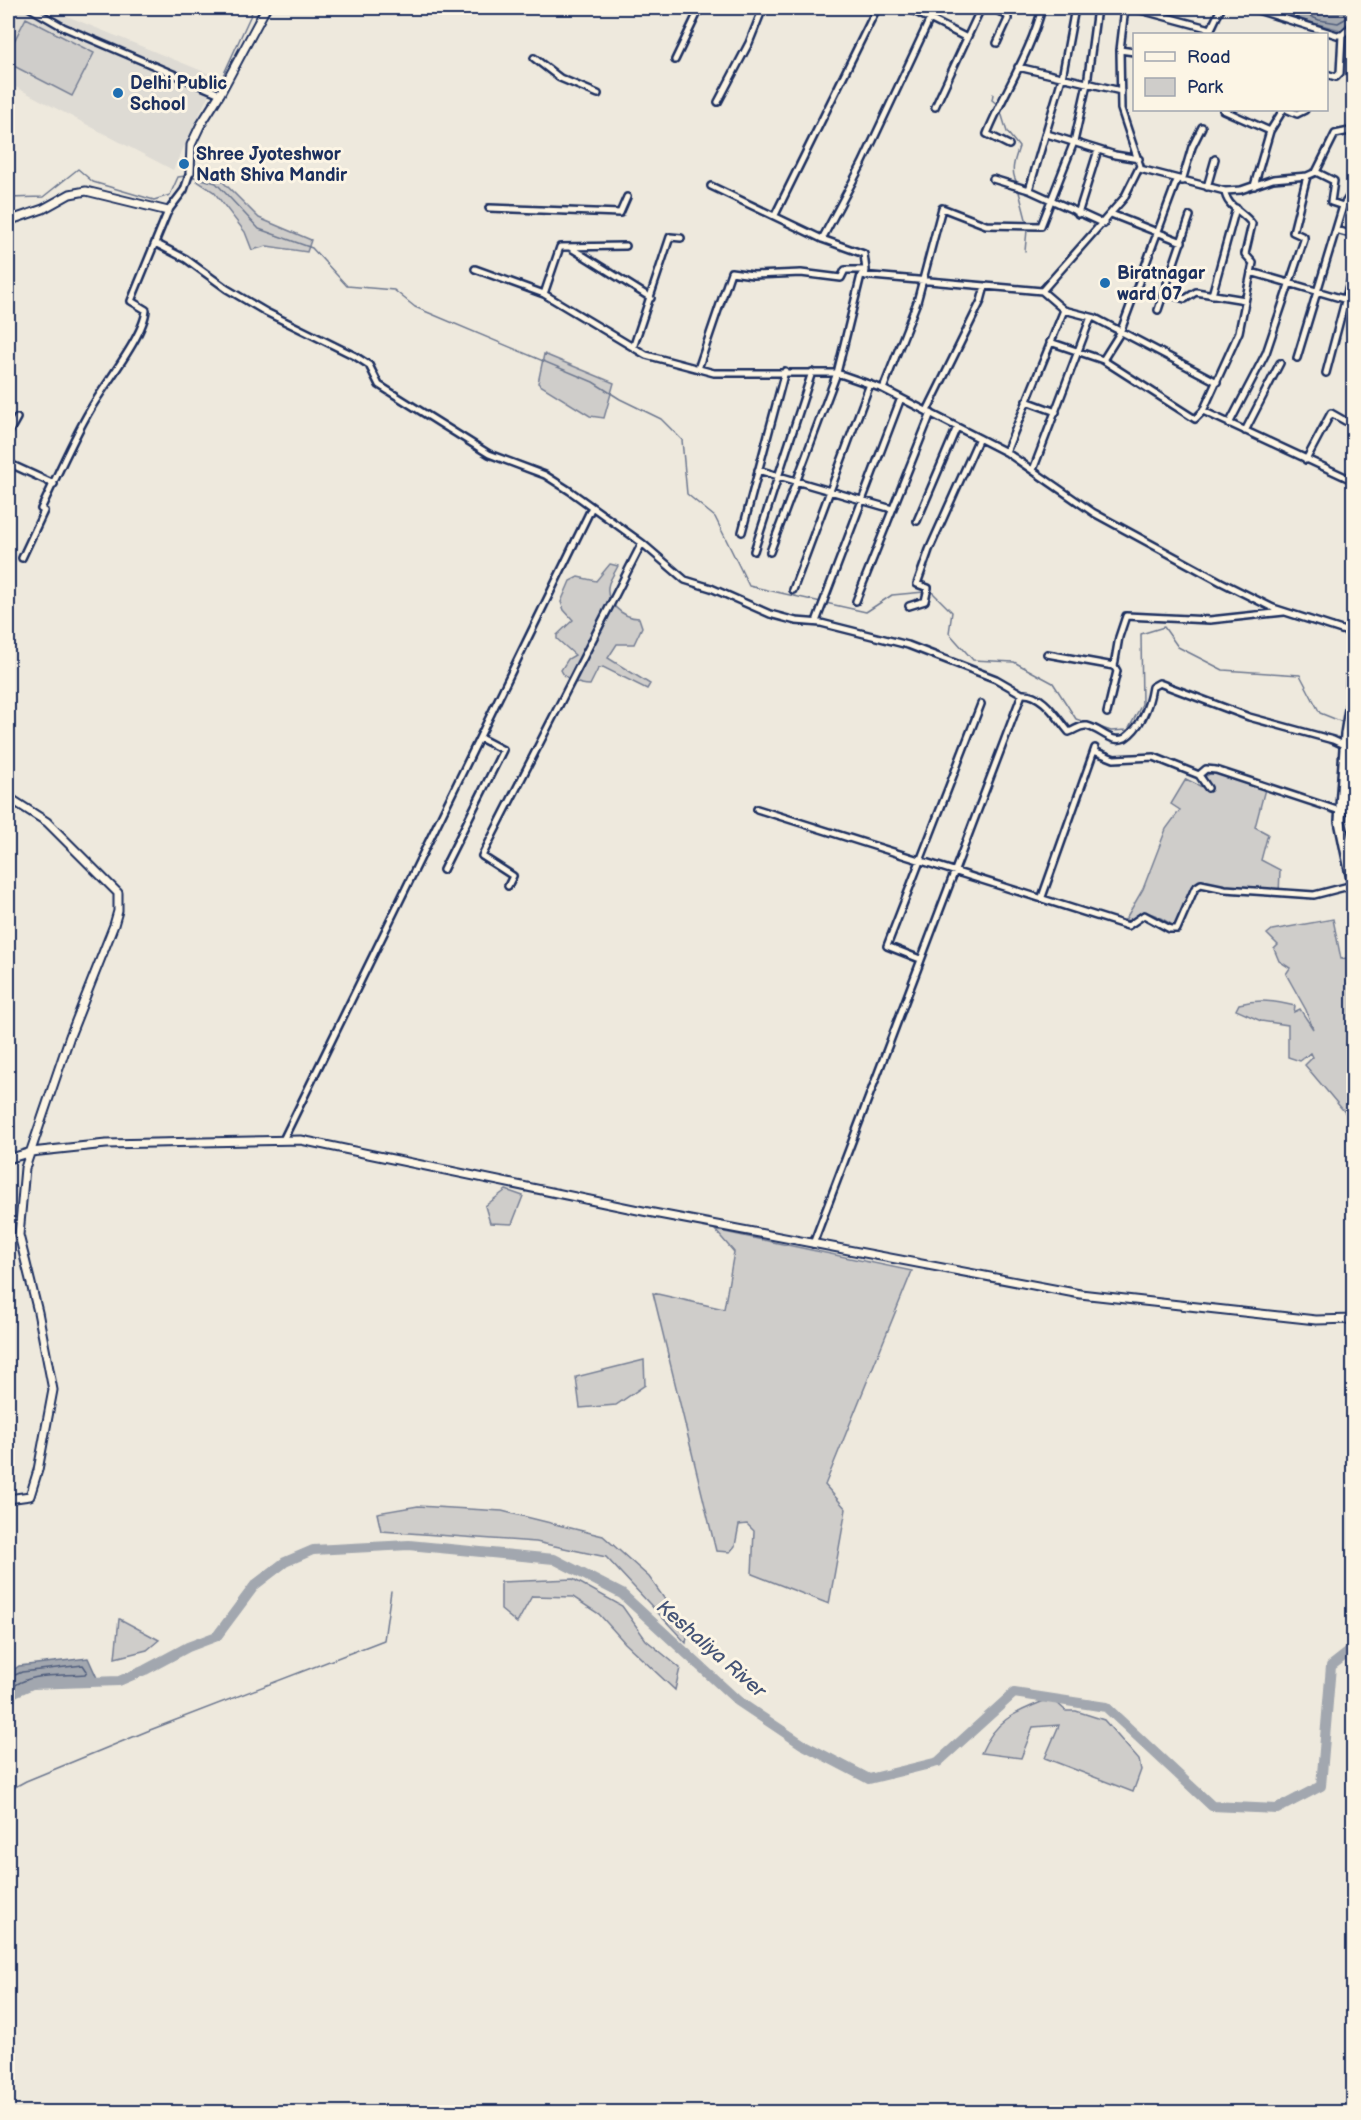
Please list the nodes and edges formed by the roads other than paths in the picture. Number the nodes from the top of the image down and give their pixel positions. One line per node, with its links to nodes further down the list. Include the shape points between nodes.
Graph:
1 (30, 8): 33 (street, via 63,27)
2 (266, 8): 33 (street)
3 (700, 8): 27 (street)
4 (763, 8): 35 (street)
5 (877, 8): 66 (street)
6 (908, 8): 19 (street)
7 (935, 8): 19 (street)
8 (981, 8): 22 (street)
9 (993, 8): 18 (street)
10 (1007, 8): 18 (street)
11 (1042, 8): 28 (street)
12 (1075, 8): 30 (street)
13 (1097, 8): 31 (street)
14 (1125, 8): 24 (street)
15 (1133, 8): 16 (street, via 1211,28)
16 (1221, 8)
17 (1251, 8): 21 (street, via 1314,30)
18 (1006, 15): 23 (street, via 1008,19)
19 (929, 19): 22 (street); 76 (street, via 862,164)
20 (1353, 24): 21 (street)
21 (1342, 35): 29 (street, via 1340,73 1336,77)
22 (967, 38): 36 (street)
23 (997, 43)
24 (1120, 50): 25 (street); 32 (street)
25 (1133, 52)
26 (534, 58): 34 (street, via 560,78)
27 (675, 60)
28 (1018, 67): 30 (street); 44 (street, via 987,134)
29 (1328, 75)
30 (1062, 78): 31 (street); 42 (street)
31 (1087, 84): 32 (street); 43 (street)
32 (1121, 91): 46 (street, via 1123,117)
33 (220, 94): 50 (street, via 191,145)
34 (598, 94)
35 (718, 102)
36 (935, 107)
37 (1225, 111): 41 (street)
38 (1282, 111): 41 (street)
39 (1202, 127): 53 (street)
40 (1353, 130): 49 (street, via 1335,134)
41 (1270, 131): 56 (street)
42 (1047, 134): 43 (street); 58 (street)
43 (1074, 142): 45 (street); 61 (street)
44 (1009, 145)
45 (1098, 150): 46 (street); 67 (street)
46 (1139, 159): 48 (street)
47 (1215, 159): 57 (street)
48 (1140, 169): 53 (street); 68 (street)
49 (1316, 172): 51 (street); 62 (street, via 1334,181 1331,202)
50 (189, 176): 65 (street)
51 (1307, 176): 56 (street); 86 (street, via 1293,232 1304,240)
52 (993, 179): 58 (street)
53 (1180, 181): 57 (street); 73 (street)
54 (1353, 183): 62 (street)
55 (711, 186): 66 (street, via 733,199)
56 (1254, 186): 59 (street)
57 (1207, 187): 59 (street)
58 (1029, 190): 61 (street)
59 (1225, 191): 64 (street, via 1228,202)
60 (627, 197): 63 (street, via 620,213)
61 (1052, 201): 67 (street); 85 (street, via 1041,226 986,225 942,208)
62 (1342, 206): 72 (street)
63 (489, 208)
64 (1236, 208): 83 (street, via 1252,224 1245,254 1253,261); 92 (street)
65 (168, 211): 70 (street, via 86,191); 78 (street)
66 (775, 214): 76 (street)
67 (1078, 214): 71 (street)
68 (1111, 214): 71 (street); 73 (street)
69 (1190, 216): 77 (street)
70 (8, 220)
71 (1104, 224): 88 (street)
72 (1336, 230): 74 (street); 89 (street)
73 (1159, 233): 77 (street); 100 (street)
74 (1353, 235)
75 (681, 238): 93 (street, via 670,237)
76 (822, 239): 84 (street, via 864,254)
77 (1182, 242): 90 (street)
78 (155, 243): 135 (street, via 131,301 146,310 146,317 135,341 88,412); 138 (street, via 266,312 355,356 369,366 379,385 461,438 489,454 545,476)
79 (626, 246): 80 (street)
80 (570, 247): 91 (street, via 560,247); 93 (street)
81 (1353, 267): 95 (street)
82 (475, 269): 91 (street)
83 (1251, 272): 86 (street); 94 (street)
84 (865, 273): 85 (street); 107 (street, via 845,270 841,278 730,272); 110 (street, via 861,275)
85 (923, 281): 87 (street); 114 (street)
86 (1289, 284): 89 (street); 121 (street, via 1266,353)
87 (985, 286): 88 (street); 118 (street)
88 (1042, 291): 97 (street)
89 (1316, 292): 95 (street); 104 (street)
90 (1164, 293): 92 (street, via 1185,299 1196,292); 98 (street)
91 (544, 294): 102 (street)
92 (1212, 295): 94 (street)
93 (651, 298): 102 (street)
94 (1245, 300): 112 (street, via 1239,332)
95 (1346, 300): 96 (street); 111 (street)
96 (1353, 302)
97 (1064, 309): 99 (street); 101 (street)
98 (1158, 310)
99 (1091, 317): 100 (street); 103 (street)
100 (1120, 333): 105 (street); 112 (street)
101 (1050, 342): 103 (street); 116 (street)
102 (634, 345): 107 (street, via 646,355)
103 (1080, 350): 105 (street); 119 (street)
104 (1298, 358)
105 (1103, 360): 117 (street, via 1195,419)
106 (1280, 363): 124 (street)
107 (699, 369): 108 (street, via 714,373)
108 (785, 371): 109 (street); 130 (street)
109 (812, 372): 110 (street); 132 (street)
110 (837, 373): 113 (street); 133 (street)
111 (1326, 373)
112 (1216, 382): 117 (street)
113 (870, 384): 114 (street); 136 (street)
114 (883, 388): 115 (street)
115 (901, 398): 118 (street); 137 (street)
116 (1026, 401): 119 (street); 127 (street)
117 (1203, 411): 121 (street)
118 (929, 412): 123 (street); 139 (street)
119 (1056, 412): 131 (street)
120 (16, 418): 125 (street)
121 (1229, 424): 124 (street)
122 (1353, 426): 128 (street, via 1331,413)
123 (957, 427): 126 (street); 140 (street)
124 (1245, 431): 128 (street)
125 (8, 434)
126 (979, 438): 127 (street); 148 (street, via 917,584 927,594 925,601)
127 (1006, 452): 131 (street)
128 (1306, 460): 134 (street)
129 (8, 463): 135 (street)
130 (758, 470): 132 (street); 141 (street)
131 (1033, 470): 150 (street, via 1094,513 1221,582)
132 (779, 474): 133 (street); 143 (street)
133 (798, 480): 136 (street); 144 (street)
134 (1353, 481)
135 (54, 484): 145 (street)
136 (830, 490): 137 (street); 146 (street)
137 (862, 500): 139 (street); 151 (street)
138 (592, 507): 142 (street); 159 (street)
139 (892, 509): 147 (street)
140 (917, 521)
141 (742, 532)
142 (642, 543): 156 (street, via 685,580 738,602 796,621 821,623 908,645 996,679); 169 (street, via 482,856 513,876)
143 (754, 551)
144 (770, 552)
145 (22, 558)
146 (793, 590)
147 (856, 601)
148 (909, 606)
149 (1353, 610): 152 (main road)
150 (1286, 612): 152 (street); 155 (street, via 1210,620 1126,616)
151 (817, 619)
152 (1351, 633): 154 (main road)
153 (1047, 654): 155 (street)
154 (1352, 659): 160 (main road)
155 (1114, 666): 158 (street, via 1117,671)
156 (1022, 694): 160 (street, via 1030,693 1040,700 1069,732 1078,726 1089,726 1120,740 1137,727 1148,707 1152,687 1159,683 1250,717); 168 (street)
157 (981, 704): 166 (street)
158 (1107, 713)
159 (480, 738): 167 (street, via 503,750); 173 (street)
160 (1346, 746): 165 (main road)
161 (1199, 776): 162 (street); 165 (street, via 1206,769 1216,770); 171 (street, via 1154,757 1114,759 1095,750)
162 (1208, 788)
163 (8, 797): 174 (street, via 47,822 118,893 119,902)
164 (757, 809): 166 (street)
165 (1340, 811): 170 (main road)
166 (920, 859): 168 (street); 172 (street, via 887,946)
167 (443, 870)
168 (954, 870): 171 (street); 172 (street)
169 (508, 886)
170 (1353, 887): 171 (street, via 1314,895 1202,884 1196,888 1175,930 1144,915 1128,926)
171 (1042, 897)
172 (920, 959): 176 (street)
173 (283, 1140): 174 (street, via 106,1144); 176 (street, via 301,1140)
174 (31, 1152): 175 (street); 178 (street, via 22,1186 19,1235 53,1390 30,1496)
175 (8, 1159)
176 (813, 1244): 177 (street, via 1080,1294 1316,1320)
177 (1353, 1318)
178 (8, 1499)

